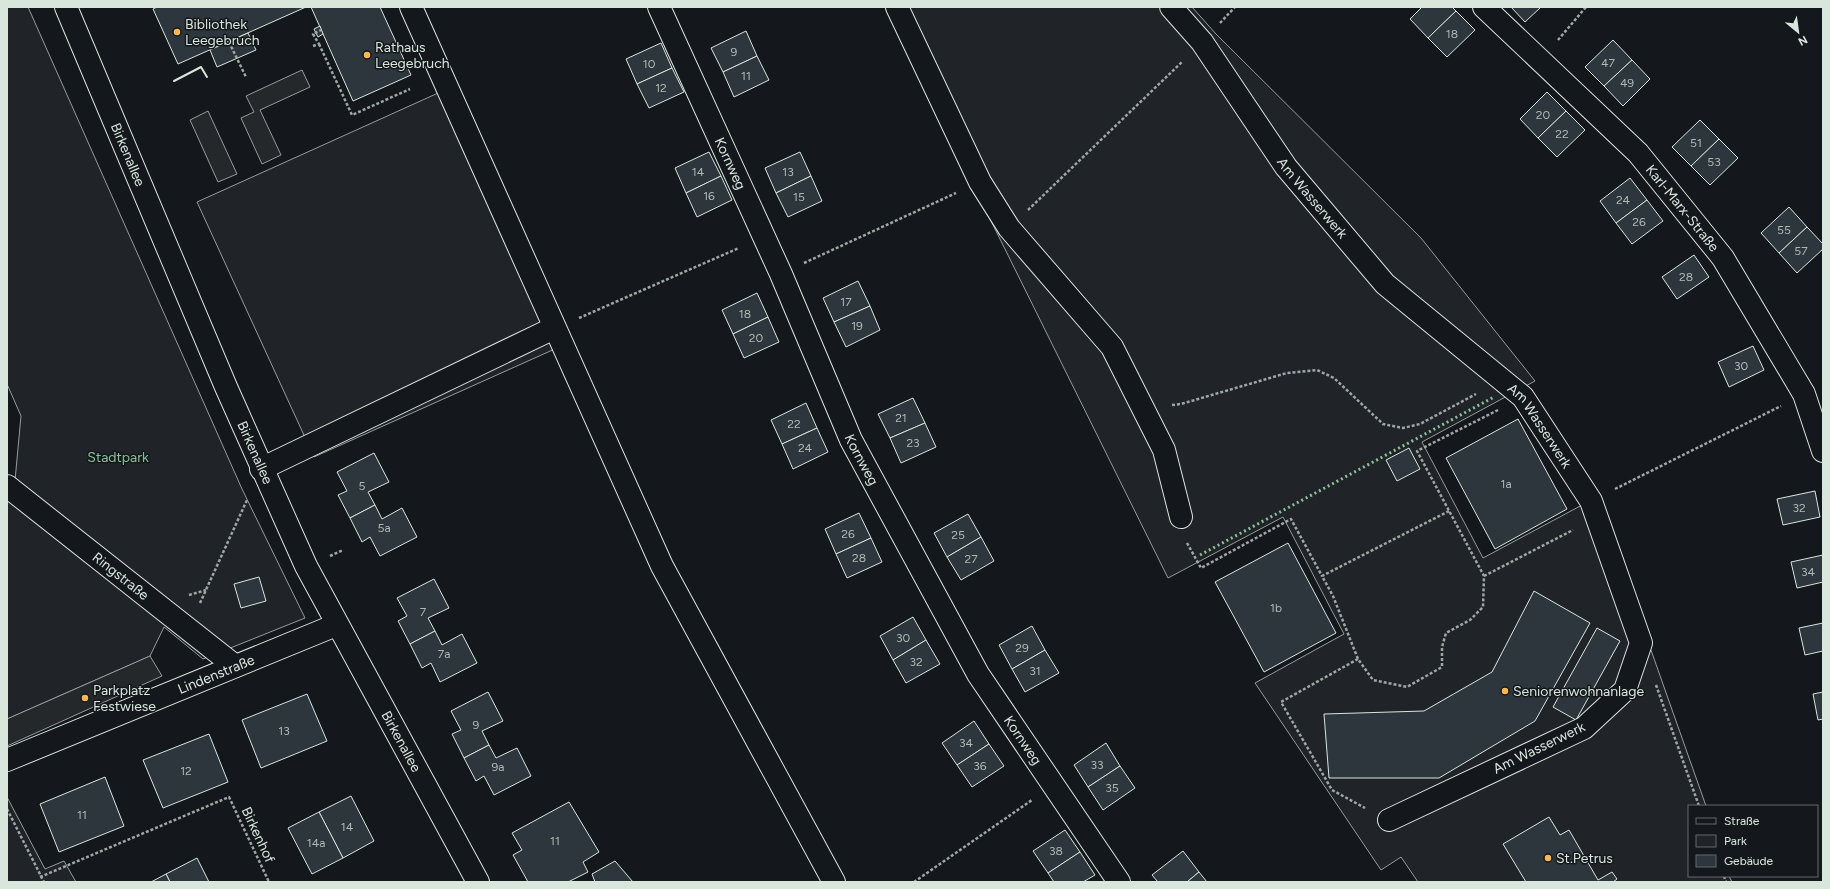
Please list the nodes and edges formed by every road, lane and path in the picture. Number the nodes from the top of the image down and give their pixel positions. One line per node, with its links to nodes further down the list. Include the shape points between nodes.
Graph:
1 (66, 7): 26 (street, Birkenallee)
2 (410, 7): 20 (street)
3 (659, 7): 18 (street, Kornweg)
4 (897, 7): 16 (street)
5 (1171, 7): 10 (street, Am Wasserwerk)
6 (1484, 7): 13 (street, Karl-Marx-Straße)
7 (1586, 7): 13 (path)
8 (321, 30): 11 (path, via 313,34)
9 (229, 42): 14 (path)
10 (1202, 42): 17 (path); 21 (street, Am Wasserwerk, via 1286,167 1385,284)
11 (319, 44): 12 (path); 15 (path, via 352,115)
12 (313, 46)
13 (1540, 60): 22 (street, Karl-Marx-Straße, via 1638,153 1723,258)
14 (246, 77)
15 (410, 88)
16 (980, 182): 17 (street); 19 (path)
17 (1010, 228): 24 (street, via 1112,348)
18 (764, 238): 19 (street, Kornweg); 20 (path)
19 (781, 274): 39 (street, Kornweg, via 851,440 978,674)
20 (554, 328): 26 (street); 47 (street, via 662,566)
21 (1500, 378): 23 (street, Am Wasserwerk); 24 (path, via 1464,402 1420,424 1403,428 1382,424 1334,378 1317,370 1287,374 1181,404)
22 (1804, 394): 25 (street, Karl-Marx-Straße); 28 (path)
23 (1523, 397): 28 (street, Am Wasserwerk); 29 (path, via 1417,451)
24 (1141, 405): 30 (street, via 1164,450)
25 (1823, 451)
26 (261, 469): 33 (street, Birkenallee); 34 (path)
27 (7, 486): 34 (street, Ringstraße)
28 (1594, 509): 32 (path); 35 (street, Am Wasserwerk)
29 (1449, 511): 31 (path); 32 (path)
30 (1181, 517): 31 (path, via 1188,548 1201,568 1291,519)
31 (1322, 576): 36 (path, via 1333,596)
32 (1484, 576): 36 (path, via 1483,607 1470,620 1446,633 1442,647 1442,667 1407,687 1373,680)
33 (336, 625): 37 (street, Lindenstraße); 46 (street, Birkenallee)
34 (189, 629): 37 (street, Ringstraße)
35 (1641, 643): 40 (path); 42 (street, Am Wasserwerk, via 1624,690 1584,728)
36 (1358, 659): 42 (path, via 1281,702 1332,790)
37 (235, 666): 38 (street, Lindenstraße)
38 (7, 760)
39 (1053, 784): 48 (path); 49 (street, Kornweg)
40 (1699, 805)
41 (7, 809): 43 (path)
42 (1389, 820)
43 (40, 877): 44 (path); 45 (path, Birkenhof, via 229,797)
44 (44, 882)
45 (269, 882)
46 (478, 882)
47 (834, 882)
48 (914, 882)
49 (1120, 882)

